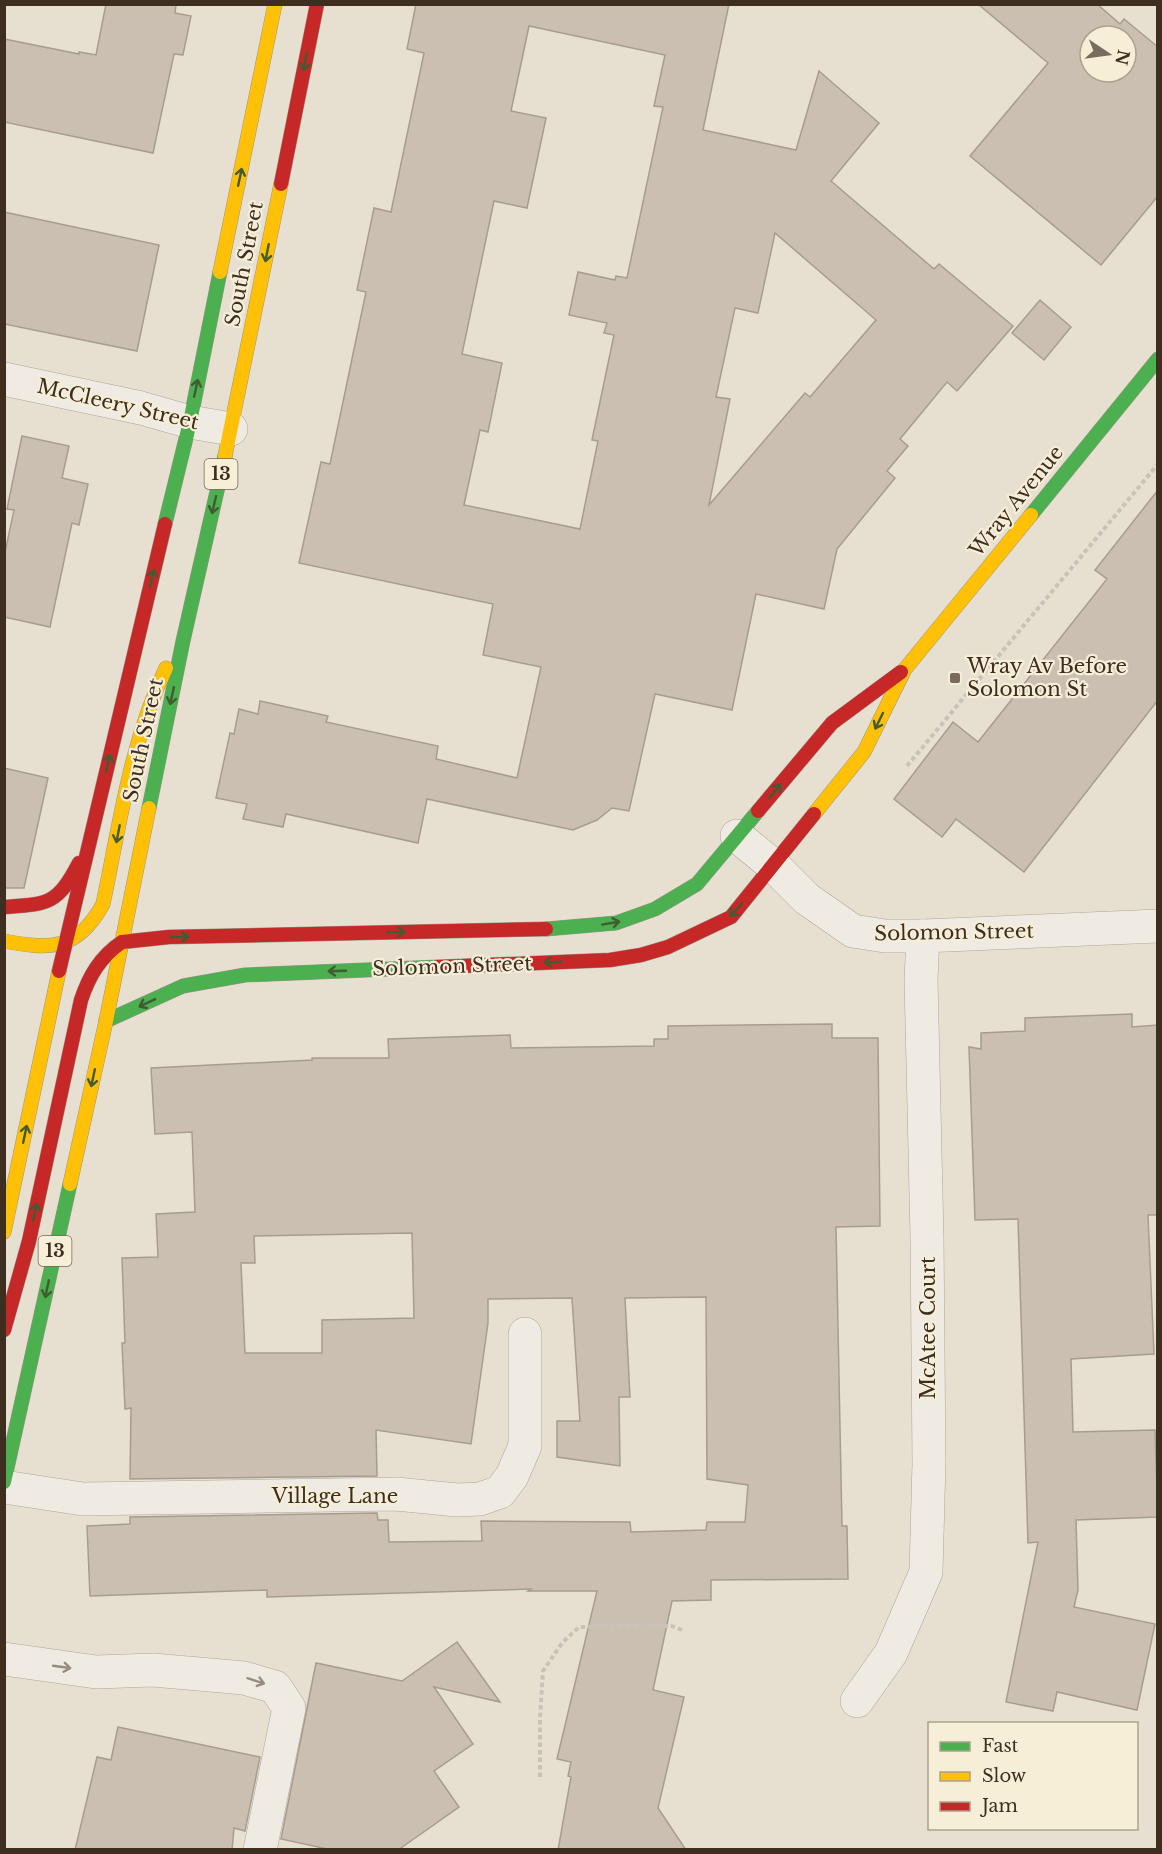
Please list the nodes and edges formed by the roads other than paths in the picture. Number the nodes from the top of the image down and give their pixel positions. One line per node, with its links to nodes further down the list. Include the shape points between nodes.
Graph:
1 (275, 4): 5 (main road, South Street / 13, one-way to 1)
2 (317, 4): 6 (main road, South Street / 13, one-way to 6)
3 (1158, 359): 8 (main road, Wray Avenue)
4 (4, 379): 5 (street, McCleery Street)
5 (189, 422): 6 (street, McCleery Street); 10 (main road, South Street / 13, one-way to 5)
6 (231, 429): 7 (main road, South Street / 13, one-way to 7)
7 (183, 641): 16 (main road, South Street / 13, one-way to 16); 16 (main road, one-way to 16, via 146,708 104,904 96,920)
8 (905, 669): 9 (main road, Wray Avenue, one-way to 8, via 832,723); 11 (main road, Wray Avenue, one-way to 11, via 864,752)
9 (737, 836): 11 (street, Solomon Street); 16 (main road, Solomon Street, one-way to 9, via 562,929 616,923 656,909 696,884)
10 (90, 840): 12 (main road, via 73,875 56,896 41,905); 14 (main road, South Street / 13)
11 (774, 866): 17 (street, Solomon Street, via 807,899 853,931); 21 (main road, Solomon Street, one-way to 21, via 731,917 668,947 641,955 610,960 245,975 183,986)
12 (19, 905): 13 (main road); 14 (main road)
13 (4, 908)
14 (60, 918): 16 (main road); 19 (main road, South Street / 13)
15 (1158, 926): 17 (street, Solomon Street)
16 (106, 935): 19 (main road); 21 (main road, South Street / 13); 23 (main road, one-way to 16, via 29,1240 81,1000 87,981 108,951)
17 (923, 936): 28 (street, McAtee Court, via 926,1572 891,1653)
18 (9, 942): 19 (main road, via 37,947); 20 (main road, via 41,964)
19 (66, 943): 20 (main road, South Street / 13)
20 (55, 992): 22 (main road, South Street / 13, one-way to 20)
21 (106, 1021): 25 (main road, South Street / 13, one-way to 25)
22 (4, 1232)
23 (4, 1330)
24 (525, 1334): 26 (street, Village Lane, via 525,1446 500,1492 480,1499 396,1494 83,1499)
25 (4, 1482)
26 (4, 1487)
27 (4, 1659): 29 (street, one-way to 29, via 96,1672 153,1670 244,1677 275,1687 289,1708)
28 (857, 1701)
29 (260, 1850)

